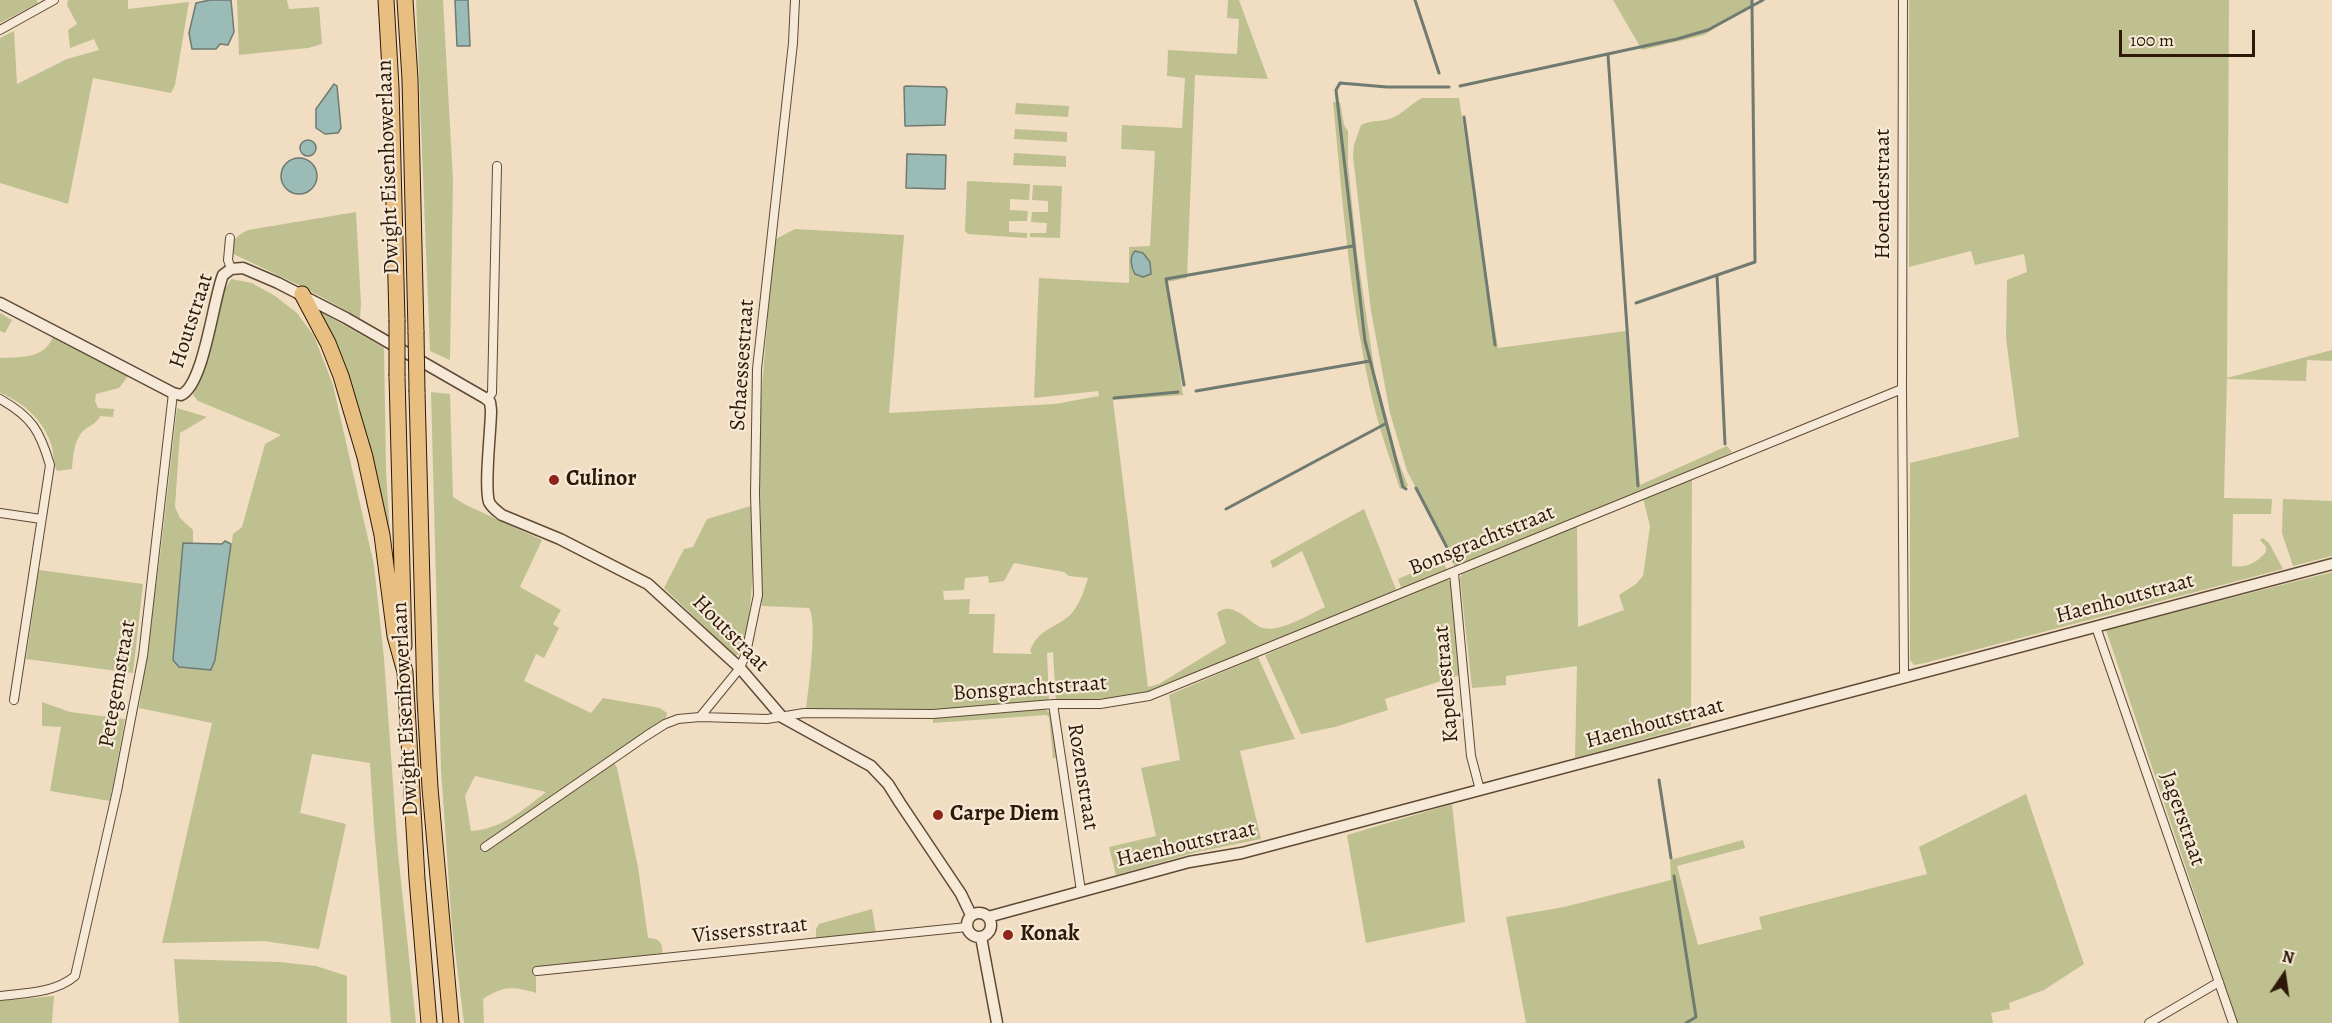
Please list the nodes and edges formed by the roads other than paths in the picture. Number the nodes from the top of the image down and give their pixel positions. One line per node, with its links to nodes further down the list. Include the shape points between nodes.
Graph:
1 (54, 0): 6 (street)
2 (386, 0): 22 (highway, Dwight Eisenhowerlaan, bridge)
3 (405, 0): 39 (highway, Dwight Eisenhowerlaan, bridge, via 430,788)
4 (795, 0): 21 (street, Schaessestraat, via 758,369 758,595)
5 (1903, 0): 12 (street, Hoenderstraat)
6 (0, 30)
7 (497, 166): 15 (street, Houtstraat, via 492,393)
8 (230, 238): 9 (street)
9 (231, 269): 10 (street, Houtstraat, via 243,268); 13 (street, Houtstraat, via 220,282 191,387 181,395)
10 (302, 294): 15 (street, Houtstraat); 22 (highway, via 339,370 365,457 382,535 395,636)
11 (0, 303): 13 (street, Houtstraat)
12 (1902, 389): 19 (street, Bonsgrachtstraat); 23 (street)
13 (173, 393): 37 (street, Petegemstraat, via 143,656 75,976 55,988)
14 (0, 399): 17 (street, via 20,410 41,436 50,465)
15 (487, 399): 21 (street, Houtstraat, via 491,410 488,498 494,510 648,584)
16 (0, 513): 17 (street)
17 (41, 519): 24 (street)
18 (2332, 564): 20 (street, Haenhoutstraat)
19 (1454, 573): 25 (street, Bonsgrachtstraat, via 1149,696 1100,704); 28 (street, Kapellestraat, via 1471,756)
20 (2096, 627): 23 (street, Haenhoutstraat); 36 (street, Jagerstraat)
21 (740, 668): 26 (street, Schaessestraat); 27 (street, Houtstraat)
22 (405, 672): 38 (highway)
23 (1906, 678): 28 (street, Haenhoutstraat)
24 (14, 700)
25 (1053, 704): 27 (street, Bonsgrachtstraat, via 933,714 804,713); 30 (street, Rozenstraat)
26 (700, 717): 27 (street); 29 (street, via 665,724)
27 (782, 717): 31 (street, Houtstraat, via 858,757 881,776)
28 (1480, 790): 30 (street, Haenhoutstraat)
29 (485, 847)
30 (1081, 891): 32 (street, Haenhoutstraat)
31 (971, 915): 32 (street, via 980,913); 33 (street)
32 (988, 917): 34 (street, via 991,929)
33 (967, 927): 34 (street, via 972,935); 35 (street, Vissersstraat)
34 (981, 938): 40 (street)
35 (537, 971)
36 (2219, 982): 41 (street); 42 (street, Jagerstraat)
37 (0, 996)
38 (429, 1023)
39 (451, 1023)
40 (997, 1023)
41 (2149, 1023)
42 (2233, 1023)

